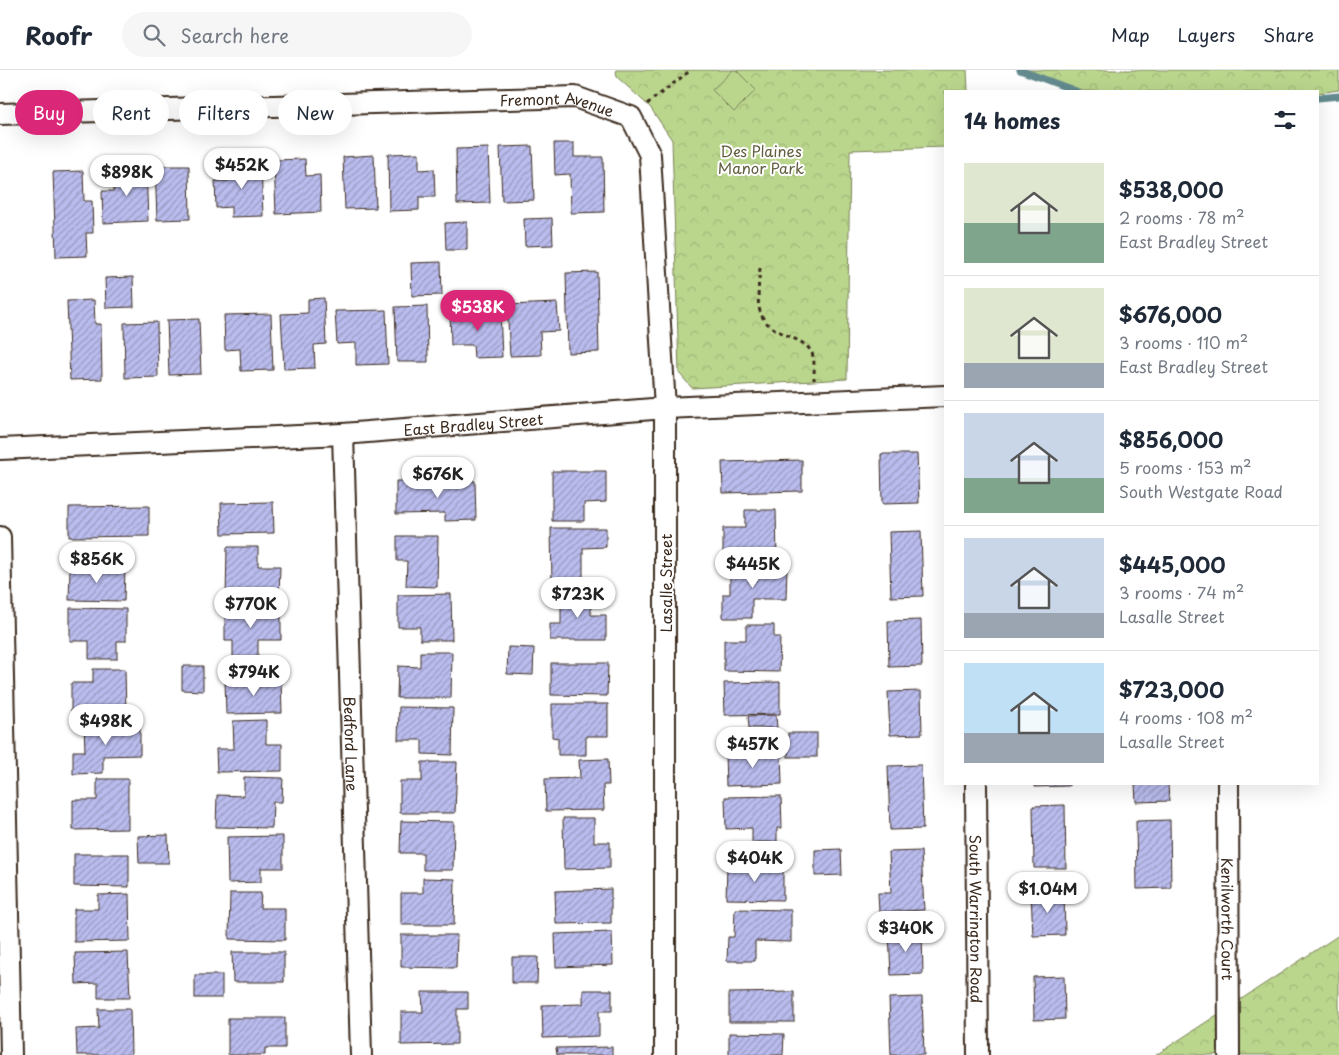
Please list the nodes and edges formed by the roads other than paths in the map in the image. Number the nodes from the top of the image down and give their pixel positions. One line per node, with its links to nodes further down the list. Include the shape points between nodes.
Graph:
1 (0, 114): 2 (street, Fremont Avenue, via 575,97)
2 (631, 117): 4 (street, Lasalle Street, via 650,155)
3 (944, 396): 4 (street, East Bradley Street)
4 (665, 408): 5 (street, East Bradley Street); 12 (street, Lasalle Street)
5 (343, 434): 6 (street, East Bradley Street); 11 (street, Bedford Lane)
6 (0, 449)
7 (0, 537): 10 (street)
8 (976, 785): 13 (street, South Warrington Road)
9 (1228, 785): 14 (street, Kenilworth Court)
10 (11, 1055)
11 (361, 1055)
12 (665, 1055)
13 (978, 1055)
14 (1229, 1055)

